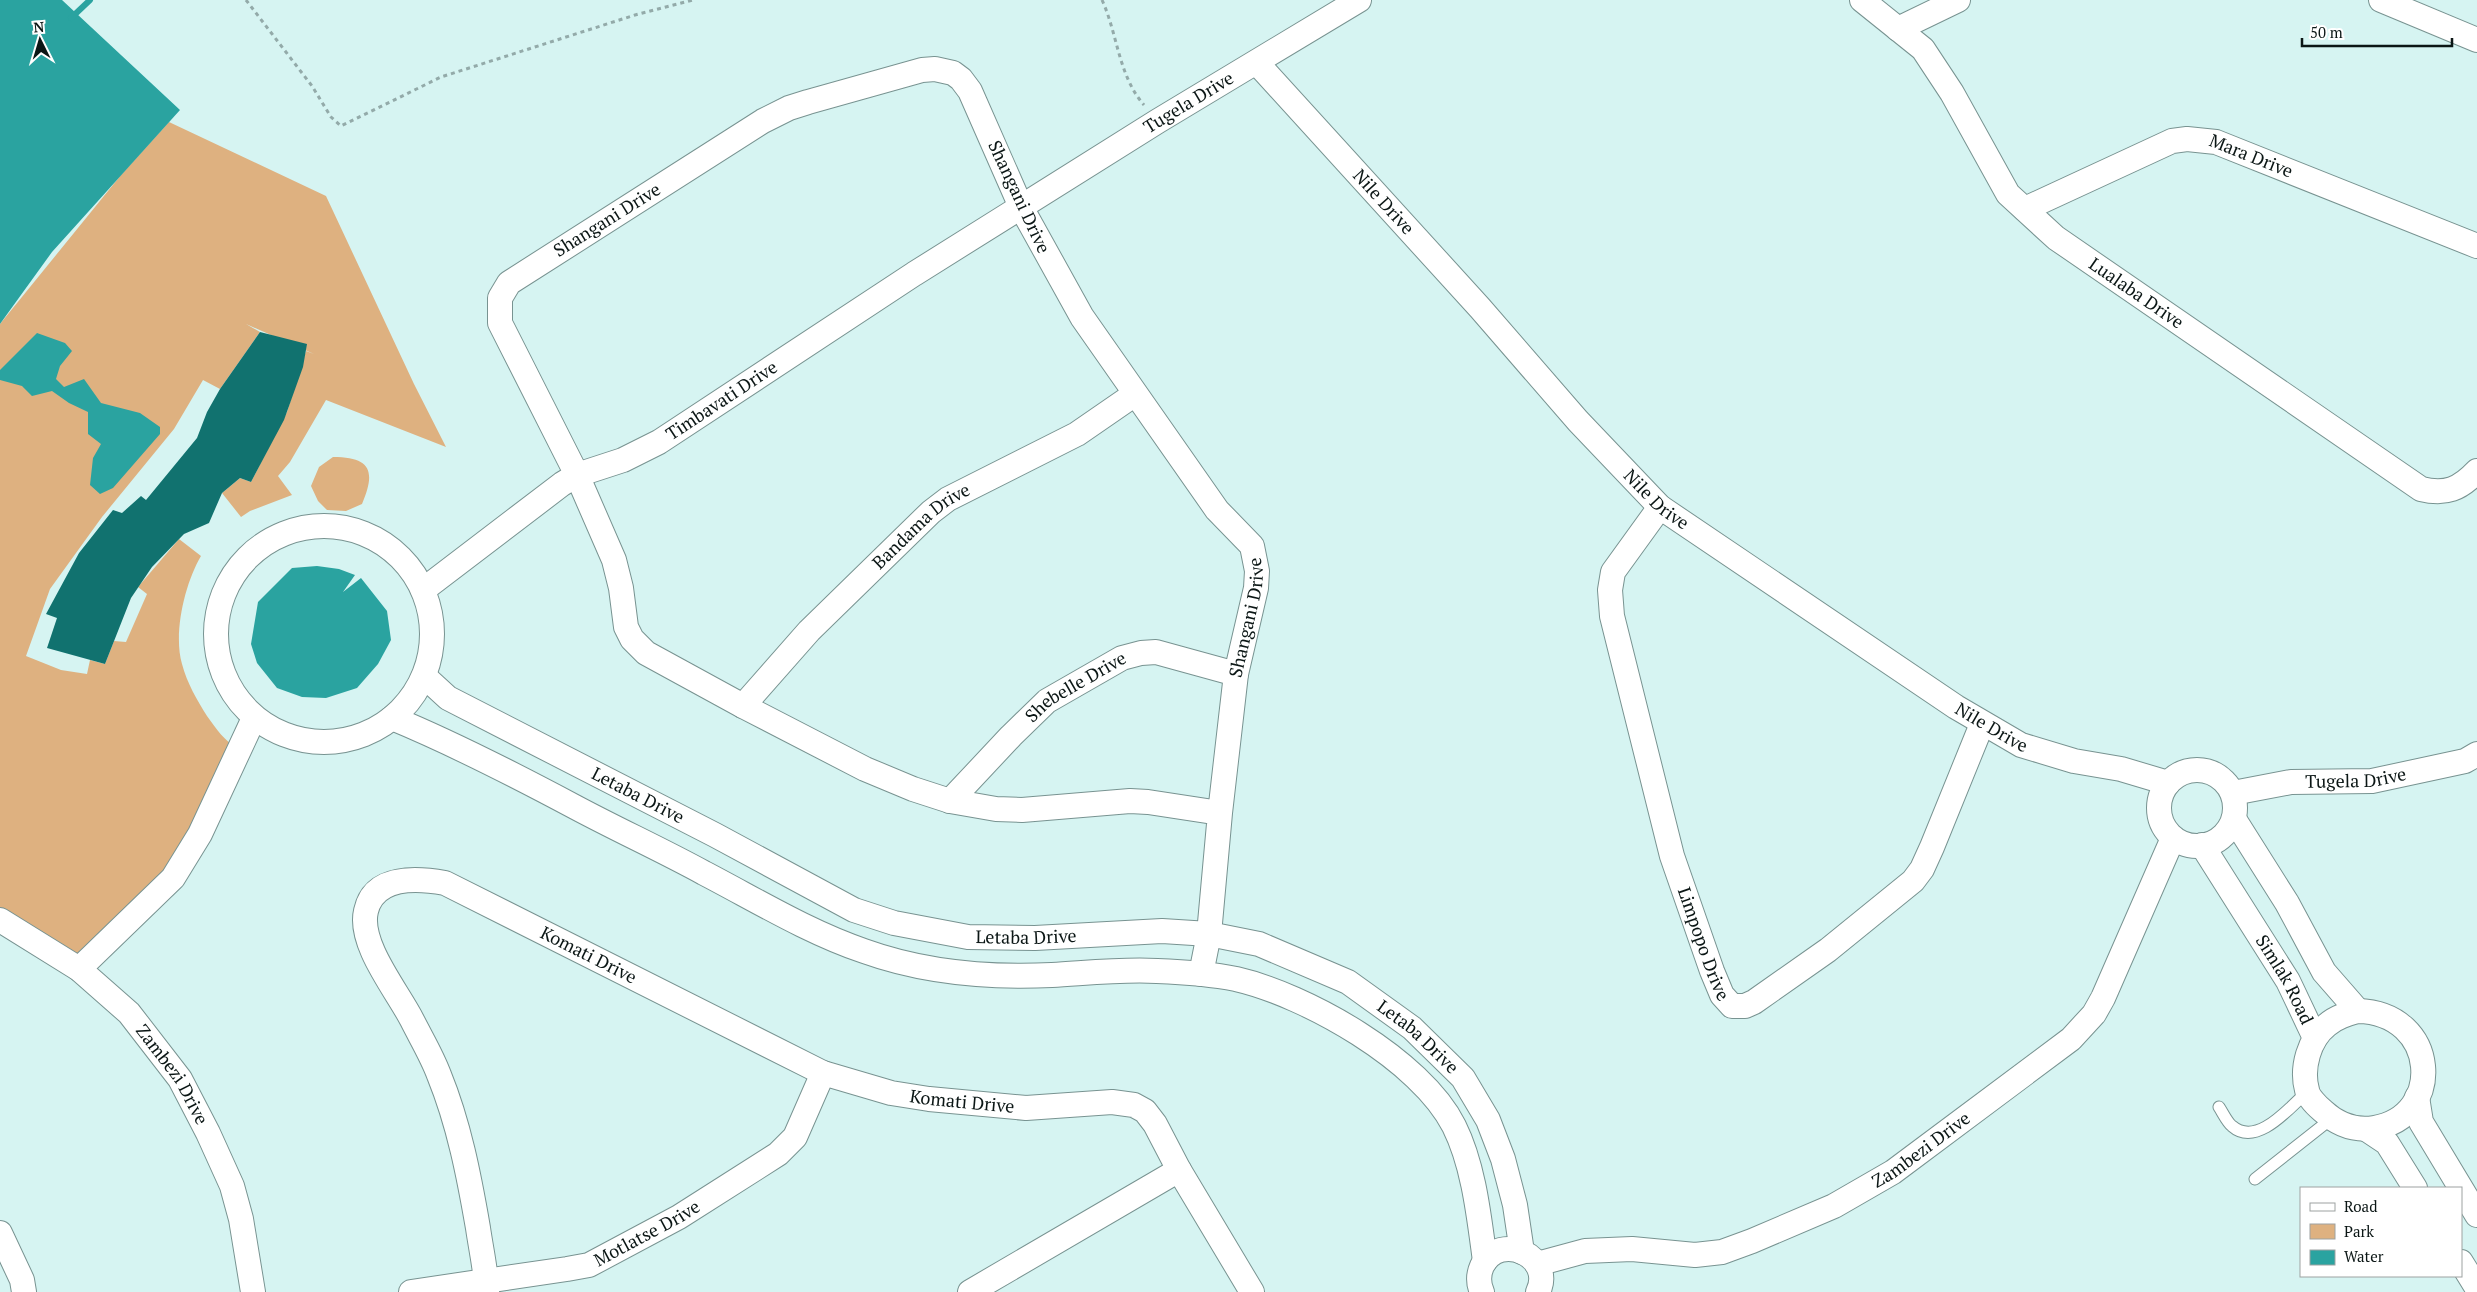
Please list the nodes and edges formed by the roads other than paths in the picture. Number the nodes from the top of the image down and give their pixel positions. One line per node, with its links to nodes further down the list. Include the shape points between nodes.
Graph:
1 (1359, 0): 7 (street, Tugela Drive)
2 (1862, 0): 5 (street, Lualaba Drive)
3 (1958, 0): 5 (street)
4 (2381, 0): 6 (street)
5 (1898, 29): 9 (street, Lualaba Drive, via 1923,49 1952,93 2003,186)
6 (2477, 40)
7 (1257, 63): 8 (street, Tugela Drive); 14 (street, Nile Drive)
8 (1021, 207): 11 (street, Shangani Drive, via 1082,317); 13 (street, Timbavati Drive, via 659,442 622,460); 13 (street, Shangani Drive, via 970,91 953,74 935,69 905,74 789,108 763,121 530,268 503,291 500,323)
9 (2025, 209): 10 (street, Mara Drive, via 2172,141 2204,140); 12 (street, Lualaba Drive, via 2056,238 2421,489 2434,492 2455,490)
10 (2477, 246)
11 (1135, 394): 16 (street, Shangani Drive, via 1217,510 1252,546 1257,571 1256,588); 18 (street, Bandama Drive, via 1077,434 948,499 931,512 809,631)
12 (2477, 471)
13 (577, 475): 15 (street, Timbavati Drive); 18 (street, Shangani Drive, via 614,560 626,627 632,639 665,665)
14 (1660, 507): 21 (street, Nile Drive); 21 (street, Limpopo Drive, via 1614,572 1610,590 1612,616 1672,856 1712,971 1722,995 1732,1006 1744,1006 1761,997 1828,950 1912,881 1922,869 1932,847)
15 (423, 590): 17 (street, via 431,618 431,648); 19 (street, via 401,558 369,536 341,528 293,530 258,548 231,576 217,612 216,632 216,651 229,688)
16 (1236, 674): 25 (street, Shebelle Drive, via 1156,652 1122,658 1048,701); 26 (street, Shangani Drive)
17 (424, 676): 20 (street, via 410,699); 31 (street, Letaba Drive, via 448,698 715,834 854,910 902,925 968,937 1035,938 1162,931)
18 (743, 706): 25 (street, Shangani Drive, via 865,769)
19 (254, 718): 20 (street, via 290,737 323,742 348,740 371,732); 32 (street, via 200,834 178,872)
20 (392, 718): 33 (street, Letaba Drive, via 515,774 781,913 877,956 912,966 984,976 1154,970)
21 (1982, 724): 23 (street, Nile Drive, via 2021,745 2042,752)
22 (2477, 754): 24 (street, Tugela Drive, via 2465,761 2372,781 2291,782)
23 (2168, 783): 24 (street, via 2189,770 2202,770 2220,778); 28 (street, via 2159,806 2160,818)
24 (2233, 793): 27 (street, via 2236,805)
25 (950, 801): 26 (street, Shangani Drive, via 1022,810 1130,801)
26 (1220, 813): 31 (street, Shangani Drive)
27 (2234, 819): 29 (street, via 2219,839); 34 (street, via 2287,903 2324,972)
28 (2174, 838): 29 (street, via 2184,844); 49 (street, Zambezi Drive, via 2094,1014 2071,1039 1899,1168 1834,1206 1722,1252 1695,1255 1609,1249)
29 (2202, 845): 35 (street, Simlak Road, via 2288,981)
30 (0, 920): 32 (street, Zambezi Drive)
31 (1209, 934): 33 (street, Shangani Drive); 49 (street, Letaba Drive, via 1259,944 1348,982 1412,1028 1463,1078 1488,1120)
32 (79, 969): 56 (street, Zambezi Drive, via 129,1012 180,1079 194,1104 224,1166 239,1208)
33 (1201, 974): 50 (street, Letaba Drive, via 1260,986 1319,1012 1402,1062 1429,1089 1454,1125 1462,1147 1481,1232)
34 (2358, 1011): 35 (street, via 2326,1025); 38 (street, via 2389,1016 2414,1037 2424,1067)
35 (2315, 1038): 37 (street, via 2307,1055)
36 (823, 1073): 42 (street, Komati Drive, via 891,1093 929,1099 1026,1108 1112,1102 1134,1105 1145,1111 1155,1124); 52 (street, Motlatse Drive, via 802,1122 787,1147 719,1192 589,1265); 52 (street, Komati Drive, via 445,884 423,879 398,881 384,887 371,897 365,912 368,937 439,1074 467,1164)
37 (2307, 1092): 39 (lane, via 2271,1125 2259,1131 2241,1132 2232,1126); 40 (street)
38 (2417, 1097): 41 (street, via 2396,1120); 45 (street, via 2422,1122)
39 (2218, 1107)
40 (2331, 1119): 41 (street, via 2348,1127); 43 (lane)
41 (2366, 1129): 44 (street, via 2387,1143)
42 (1178, 1170): 58 (street); 59 (street, Komati Drive)
43 (2255, 1179)
44 (2414, 1187)
45 (2460, 1187)
46 (2462, 1190): 47 (street)
47 (2477, 1215)
48 (0, 1233): 55 (street, via 22,1280)
49 (1530, 1258): 50 (street, via 1506,1248); 60 (street, Letaba Drive, via 1541,1275)
50 (1484, 1261): 54 (street, Letaba Drive)
51 (2462, 1264): 53 (street)
52 (487, 1287): 57 (street, Motlatse Drive)
53 (2477, 1288)
54 (1476, 1290)
55 (24, 1292)
56 (253, 1292)
57 (411, 1292)
58 (970, 1292)
59 (1252, 1292)
60 (1538, 1292)

